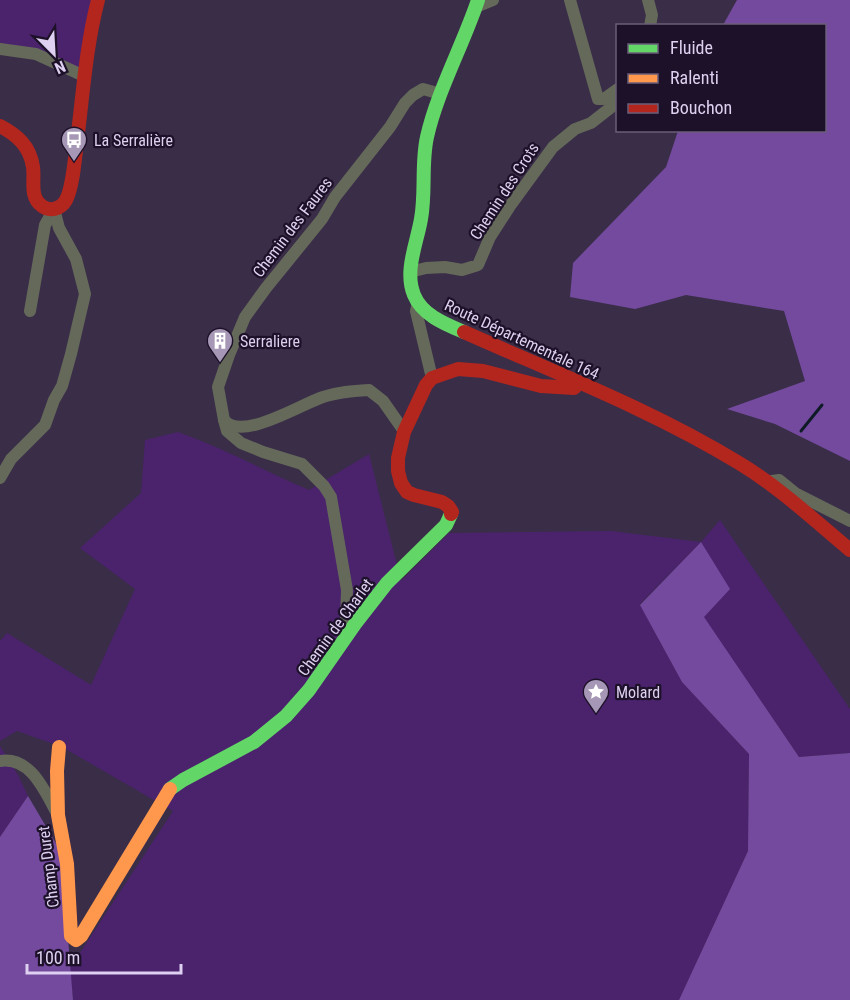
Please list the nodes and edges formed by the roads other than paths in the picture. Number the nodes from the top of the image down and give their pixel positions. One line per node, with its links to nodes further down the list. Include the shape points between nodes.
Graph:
1 (98, 0): 8 (street)
2 (493, 0): 5 (street)
3 (570, 0): 9 (street, via 598,99)
4 (648, 0): 6 (street)
5 (477, 3): 10 (street)
6 (650, 24)
7 (0, 49): 8 (street, via 36,54)
8 (84, 76): 13 (street, via 72,178 67,198)
9 (616, 90)
10 (441, 94): 14 (street, via 428,131 421,225); 19 (street, Chemin des Faures, via 423,89 405,103 245,317 218,387)
11 (616, 102): 14 (street, Chemin des Crots, via 553,147 489,237 478,265 462,270 445,267)
12 (0, 126): 13 (street, via 15,134 26,147 33,166 36,200)
13 (54, 209): 16 (street, via 45,225); 21 (street, via 76,260 85,294 62,386 45,425 11,459)
14 (410, 272): 15 (street)
15 (418, 303): 17 (street, via 416,311); 18 (street, Route Départementale 164, via 441,322)
16 (30, 311)
17 (432, 378): 18 (street, via 458,369 483,371 541,386 574,387); 20 (street, Chemin de Charlet)
18 (579, 383): 22 (street, Route Départementale 164, via 679,430)
19 (224, 420): 20 (street, via 228,425 249,426 321,398 369,390); 25 (street, via 227,431 241,443 302,464 331,497 347,590)
20 (404, 430): 25 (street, Chemin de Charlet, via 398,461 403,488 410,494 446,503 452,512 446,525 387,583)
21 (0, 478)
22 (769, 483): 23 (street, via 779,480 795,493); 24 (street, Route Départementale 164)
23 (850, 521)
24 (850, 550)
25 (344, 640): 29 (street, Chemin de Charlet, via 286,716 254,741 168,791)
26 (59, 747): 28 (street, Champ Duret)
27 (0, 761): 28 (street, via 12,760 27,767)
28 (58, 816): 29 (street, Champ Duret, via 67,864 71,936)
29 (75, 940)

